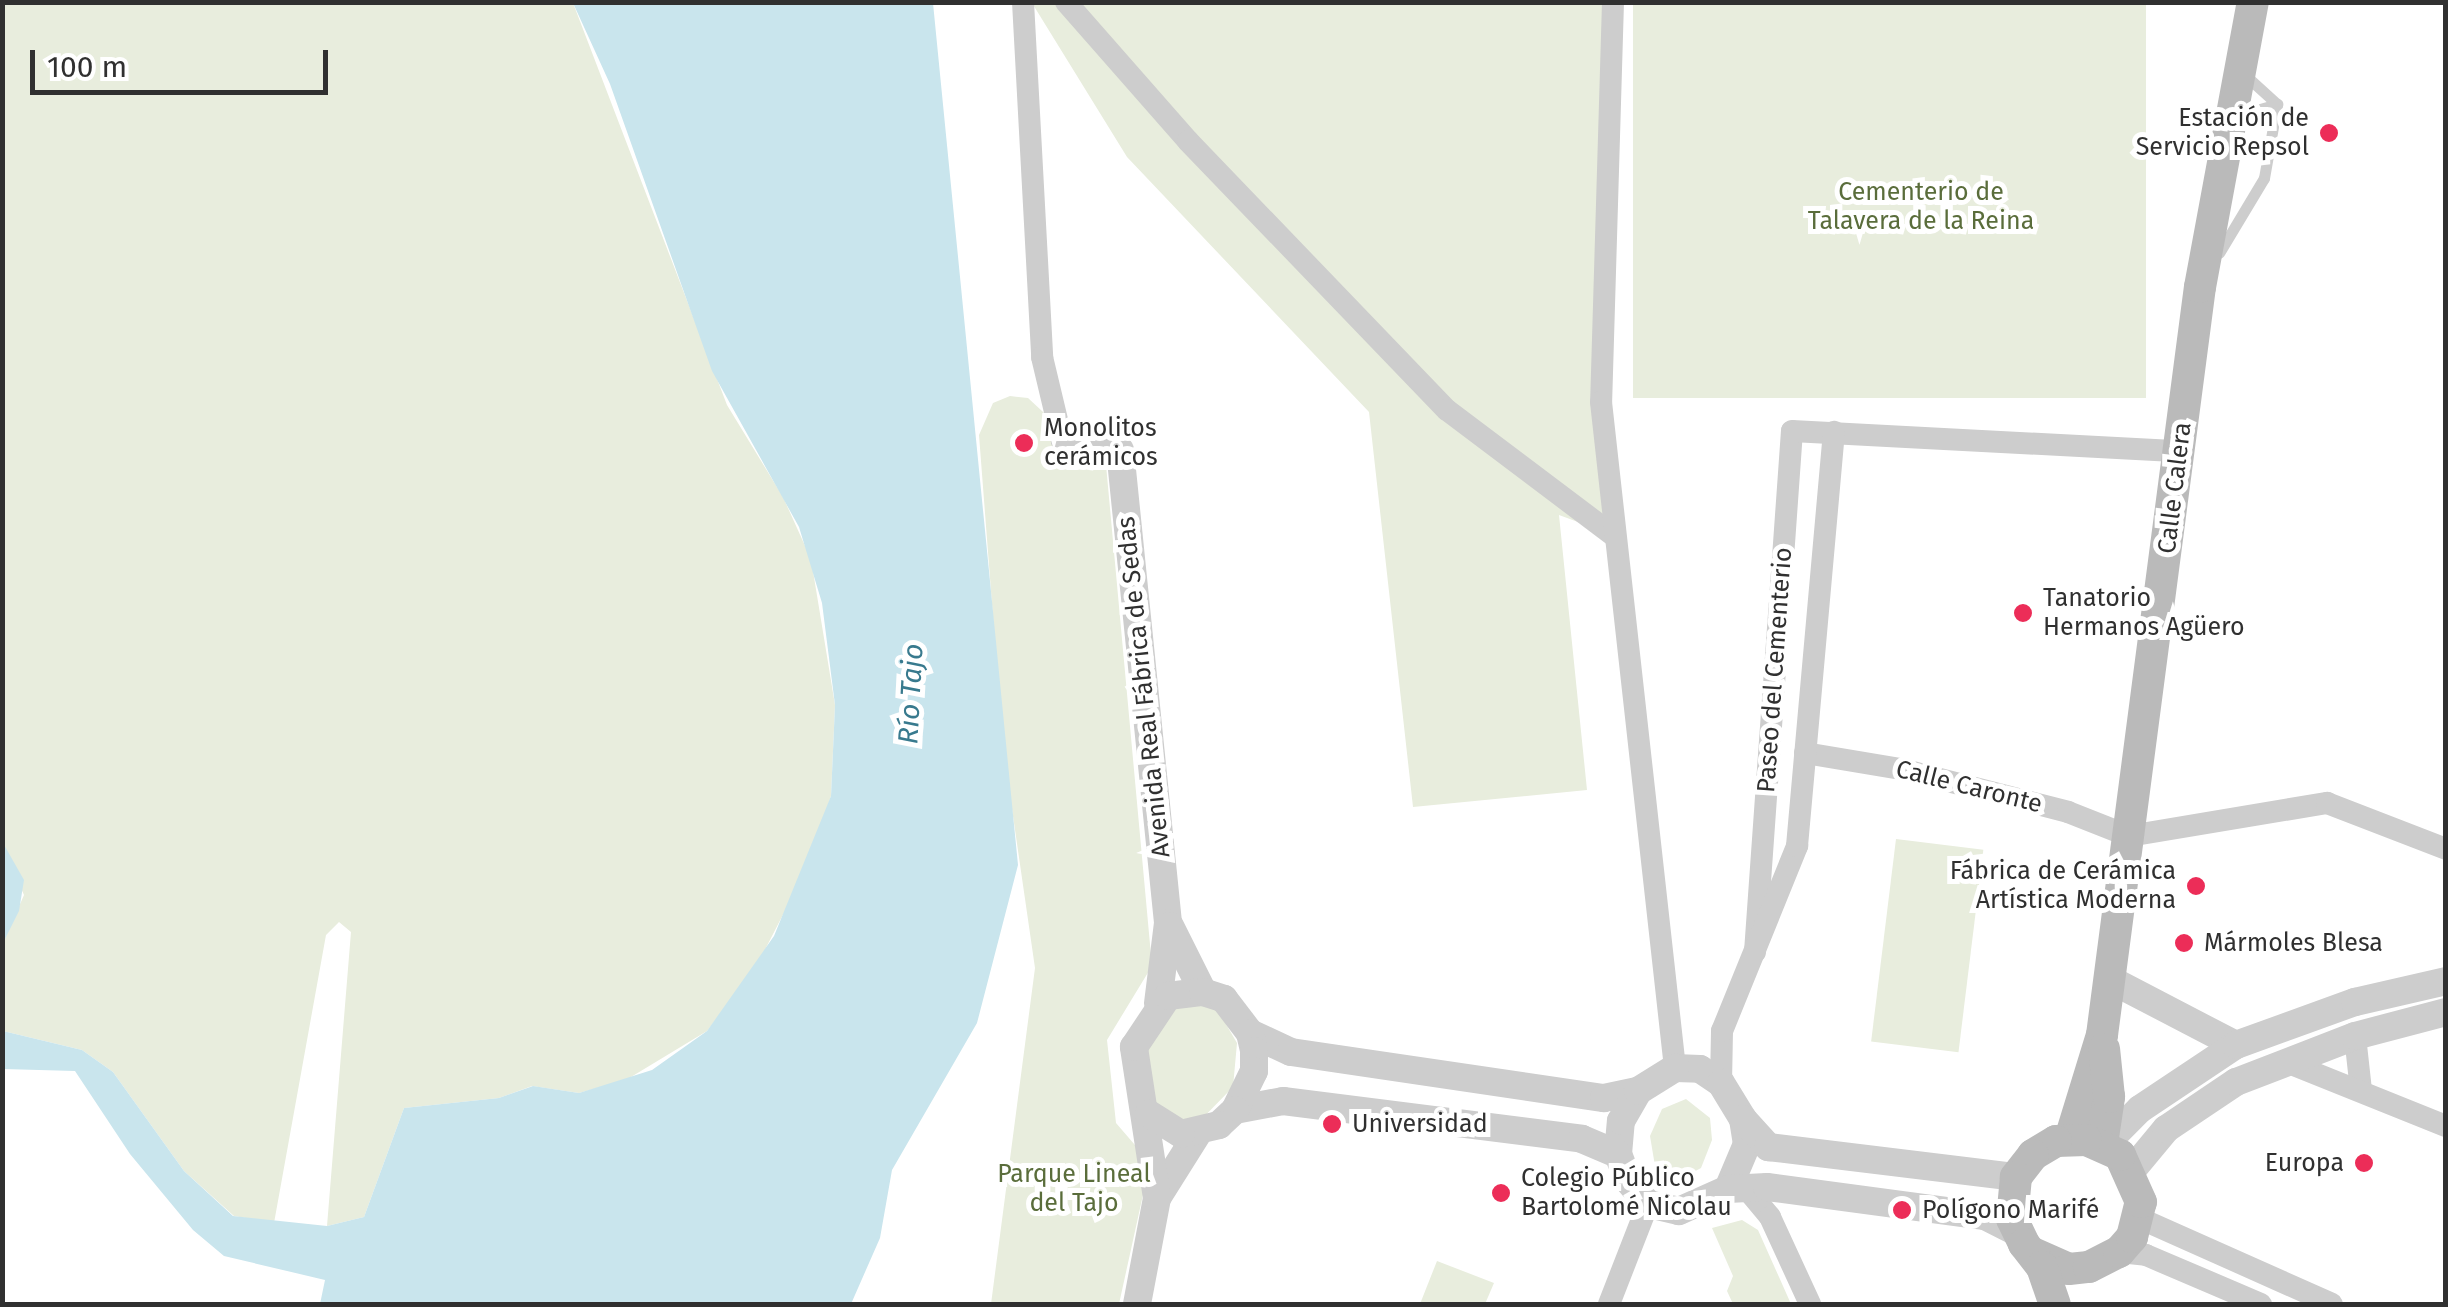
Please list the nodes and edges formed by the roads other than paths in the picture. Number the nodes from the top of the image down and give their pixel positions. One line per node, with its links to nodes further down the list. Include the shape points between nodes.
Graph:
1 (1023, 2): 12 (street, via 1042,358 1062,441 1108,438)
2 (1613, 2): 14 (street, via 1600,368)
3 (2253, 2): 5 (main road, Calle Calera)
4 (1068, 4): 14 (street, via 1188,141 1447,410)
5 (2237, 70): 6 (lane); 7 (main road, Calle Calera)
6 (2278, 104): 7 (lane); 9 (lane, via 2264,178)
7 (2227, 121): 8 (main road, Calle Calera)
8 (2215, 190): 9 (lane); 10 (main road, Calle Calera)
9 (2248, 202): 10 (lane)
10 (2200, 287): 13 (main road, Calle Calera)
11 (1834, 432): 13 (street, Paseo del Cementerio); 15 (street, Paseo del Cementerio); 19 (street, Paseo del Cementerio, via 1792,431)
12 (1120, 450): 18 (street, Avenida Real Fábrica de Sedas)
13 (2178, 452): 16 (main road, Calle Calera)
14 (1614, 536): 29 (street)
15 (1805, 753): 16 (street, Calle Caronte, via 1901,769 2068,812); 19 (street, Paseo del Cementerio, via 1797,846)
16 (2129, 836): 17 (street, via 2327,803); 20 (main road, Calle Calera)
17 (2446, 849)
18 (1168, 923): 22 (street, Avenida Real Fábrica de Sedas); 23 (street, Avenida Real Fábrica de Sedas)
19 (1755, 952): 30 (street, Paseo del Cementerio, via 1722,1030)
20 (2110, 979): 27 (street); 38 (main road, Calle Calera, via 2102,1034 2109,1097)
21 (2446, 981): 27 (street, via 2355,1002)
22 (1203, 992): 23 (street); 25 (street, Avenida Real Fábrica de Sedas, via 1224,999)
23 (1158, 1003): 34 (street, Avenida Real Fábrica de Sedas, via 1134,1047 1139,1094)
24 (2446, 1012): 26 (street)
25 (1250, 1033): 32 (street, via 1290,1052 1604,1098); 33 (street, via 1254,1071)
26 (2355, 1036): 28 (street); 31 (street)
27 (2236, 1046): 38 (street)
28 (2284, 1062): 31 (street); 40 (street, via 2236,1082 2166,1129)
29 (1675, 1068): 30 (street, via 1700,1069); 32 (street)
30 (1721, 1082): 35 (street)
31 (2361, 1090): 36 (street)
32 (1638, 1091): 39 (street, via 1621,1121)
33 (1235, 1110): 37 (street, Avenida Real Fábrica de Sedas); 39 (street, via 1284,1101 1582,1139)
34 (1149, 1114): 37 (street, via 1165,1129); 43 (street, Avenida Real Fábrica de Sedas)
35 (1742, 1119): 41 (street, via 1768,1146); 42 (street, via 1747,1144)
36 (2446, 1126)
37 (1198, 1133): 43 (street, Avenida Real Fábrica de Sedas)
38 (2092, 1143): 40 (main road); 41 (main road, via 2044,1147)
39 (1618, 1154): 44 (street)
40 (2132, 1170): 45 (main road)
41 (2016, 1177): 46 (main road, via 2010,1204)
42 (1737, 1188): 44 (street, via 1678,1211); 46 (street, via 1985,1216); 51 (street, via 1770,1217)
43 (1157, 1198): 49 (street, Avenida Real Fábrica de Sedas)
44 (1648, 1204): 50 (street)
45 (2139, 1218): 47 (main road); 56 (street)
46 (2031, 1251): 48 (main road, via 2069,1269); 52 (lane); 53 (main road)
47 (2119, 1252): 48 (main road); 55 (street, via 2146,1255)
48 (2089, 1268): 54 (main road)
49 (1137, 1304)
50 (1609, 1304)
51 (1810, 1304)
52 (2038, 1304)
53 (2055, 1304)
54 (2068, 1304)
55 (2261, 1304)
56 (2332, 1304)

